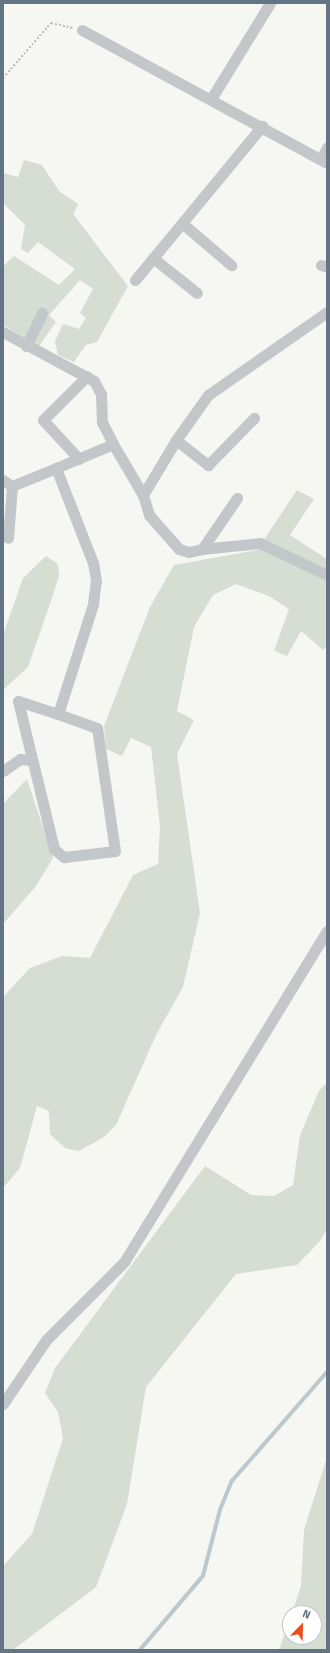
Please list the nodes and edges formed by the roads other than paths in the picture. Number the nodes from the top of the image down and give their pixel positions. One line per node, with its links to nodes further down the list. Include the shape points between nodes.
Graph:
1 (270, 3): 3 (street)
2 (82, 30): 3 (street)
3 (211, 99): 4 (street)
4 (262, 126): 6 (street); 7 (street)
5 (327, 147): 6 (street)
6 (324, 161)
7 (182, 223): 8 (street); 9 (street)
8 (153, 258): 10 (street); 11 (street)
9 (231, 265)
10 (135, 280)
11 (197, 293)
12 (327, 312): 18 (street, via 208,395)
13 (42, 313): 15 (street)
14 (3, 332): 15 (street)
15 (26, 346): 16 (street)
16 (87, 376): 19 (street, via 101,394 102,422); 20 (street, via 43,420)
17 (254, 418): 18 (street, via 208,464)
18 (176, 440): 23 (street)
19 (113, 444): 20 (street); 23 (street)
20 (79, 459): 21 (street)
21 (56, 468): 22 (street); 28 (street, via 93,563 96,581 93,604)
22 (8, 483): 25 (street)
23 (143, 495): 26 (street, via 149,515 179,549 189,552)
24 (237, 498): 26 (street)
25 (8, 538)
26 (202, 549): 27 (street, via 260,543)
27 (327, 575)
28 (58, 714): 29 (street, via 18,701); 29 (street, via 97,728 115,851 64,857 54,850)
29 (32, 760): 30 (street, via 20,759)
30 (3, 771)
31 (327, 930): 32 (street, via 124,1262 46,1340)
32 (3, 1404)

